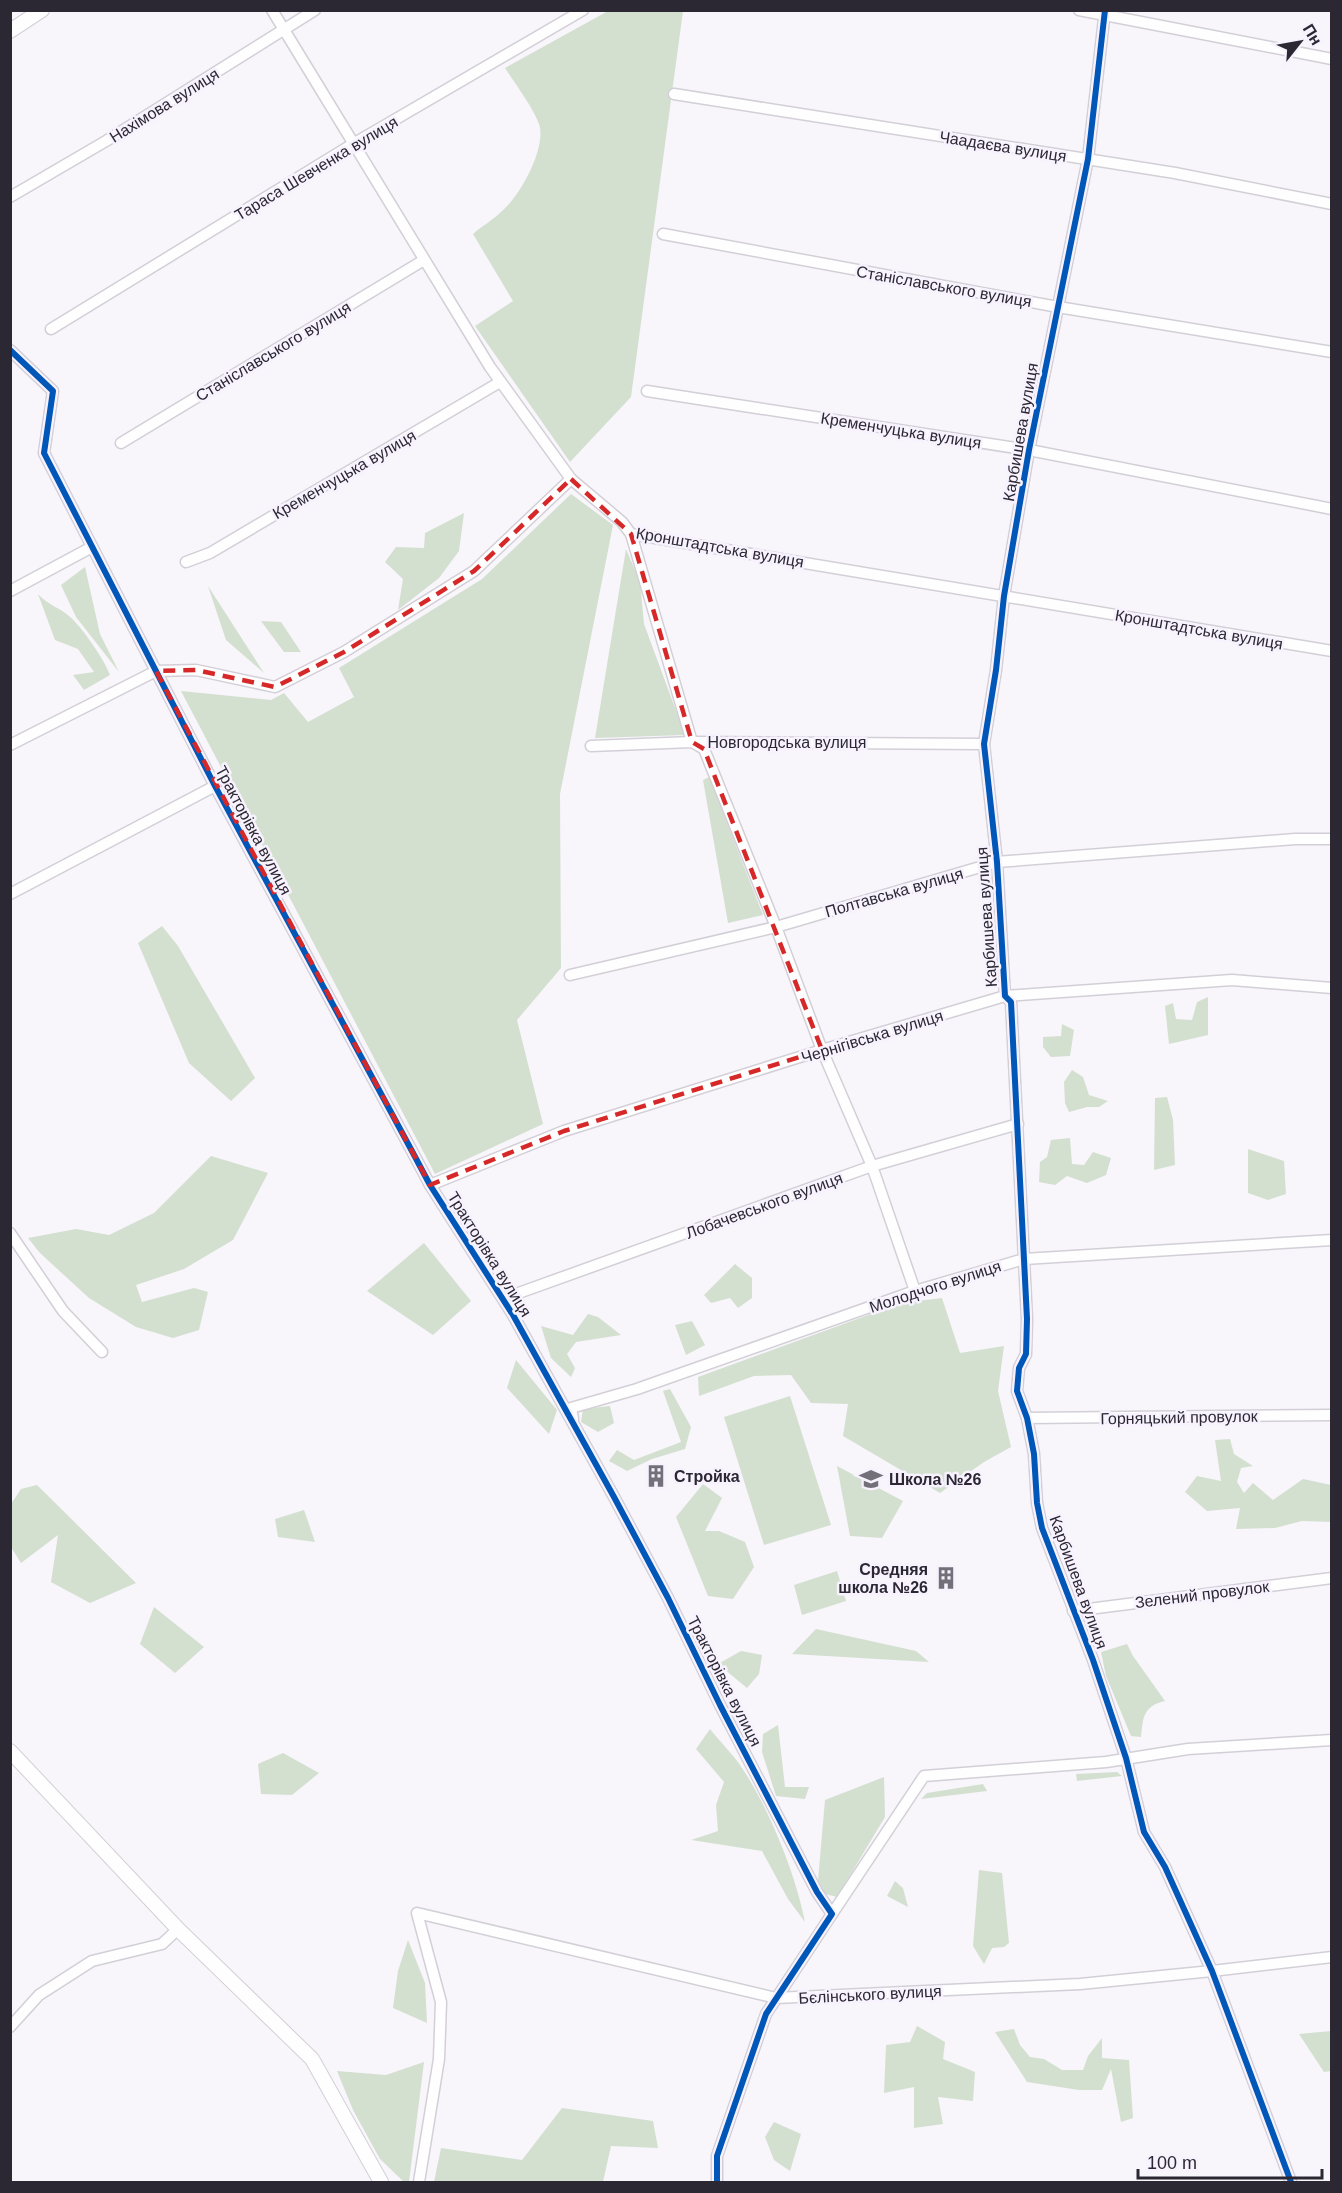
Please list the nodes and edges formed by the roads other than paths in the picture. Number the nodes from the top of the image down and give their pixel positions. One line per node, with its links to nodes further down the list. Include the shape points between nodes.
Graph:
1 (42, 10): 8 (main road)
2 (272, 10): 7 (street, Кронштадтська вулиця)
3 (315, 10): 7 (street, Нахімова вулиця)
4 (583, 10): 11 (street, Тараса Шевченка вулиця)
5 (1079, 10): 6 (street)
6 (1105, 13): 9 (street); 12 (street, Карбишева вулиця)
7 (283, 30): 11 (street, Кронштадтська вулиця); 13 (street, Нахімова вулиця)
8 (10, 31)
9 (1332, 59)
10 (674, 94): 12 (street, Чаадаєва вулиця)
11 (353, 144): 16 (street, Кронштадтська вулиця); 18 (street, Тараса Шевченка вулиця)
12 (1088, 159): 14 (street, Чаадаєва вулиця); 17 (street, Карбишева вулиця)
13 (10, 197)
14 (1332, 204)
15 (663, 234): 17 (street, Станіславського вулиця)
16 (424, 260): 21 (street, Кронштадтська вулиця); 23 (street, Станіславського вулиця)
17 (1058, 307): 20 (street, Станіславського вулиця); 24 (street, Карбишева вулиця)
18 (51, 329)
19 (10, 350): 28 (street, Тракторівка вулиця, via 52,391 44,453)
20 (1332, 352)
21 (501, 382): 25 (street, Кронштадтська вулиця); 29 (street, Кременчуцька вулиця, via 210,553)
22 (647, 391): 24 (street, Кременчуцька вулиця)
23 (122, 443)
24 (1029, 450): 26 (street, Кременчуцька вулиця); 31 (street, Карбишева вулиця)
25 (571, 479): 27 (street, Кронштадтська вулиця); 33 (street, via 474,571 344,652 274,687 196,670)
26 (1332, 509)
27 (631, 534): 31 (street, Кронштадтська вулиця); 34 (street)
28 (92, 547): 30 (street); 33 (street, Тракторівка вулиця)
29 (186, 562)
30 (10, 591)
31 (1004, 596): 32 (street, Кронштадтська вулиця); 35 (street, Карбишева вулиця)
32 (1332, 651)
33 (156, 671): 36 (street); 38 (street, Тракторівка вулиця)
34 (692, 742): 35 (street, Новгородська вулиця); 37 (street, Новгородська вулиця); 42 (street, via 704,749)
35 (984, 744): 40 (street, Карбишева вулиця)
36 (10, 745)
37 (591, 746)
38 (215, 786): 41 (street); 49 (street, Тракторівка вулиця)
39 (1332, 839): 40 (street, Полтавська вулиця)
40 (997, 862): 42 (street, Полтавська вулиця); 45 (street, Карбишева вулиця)
41 (10, 894)
42 (776, 927): 43 (street, Полтавська вулиця); 46 (street)
43 (570, 975)
44 (1332, 988): 45 (street, Чернігівська вулиця, via 1232,980)
45 (1005, 996): 46 (street, Чернігівська вулиця); 47 (street, Карбишева вулиця, via 1011,1002)
46 (822, 1050): 48 (street); 49 (street, Чернігівська вулиця, via 564,1131)
47 (1018, 1124): 48 (street, Лобачевського вулиця); 52 (street, Карбишева вулиця)
48 (872, 1166): 53 (street); 54 (street, Лобачевського вулиця)
49 (430, 1185): 58 (street, Тракторівка вулиця, via 513,1315)
50 (10, 1233): 55 (street, via 63,1311)
51 (1332, 1240): 52 (street, Молодчого вулиця)
52 (1024, 1259): 53 (street, Молодчого вулиця); 57 (street, Карбишева вулиця, via 1026,1354 1019,1368 1017,1391)
53 (915, 1291): 58 (street, Молодчого вулиця, via 637,1389 572,1408)
54 (513, 1294)
55 (102, 1352)
56 (1332, 1415): 57 (street, Горняцький провулок)
57 (1027, 1418): 60 (street, Карбишева вулиця, via 1042,1528)
58 (573, 1426): 64 (street, Тракторівка вулиця, via 668,1598 817,1892)
59 (1332, 1578): 60 (street, Зелений провулок)
60 (1073, 1611): 63 (street, Карбишева вулиця)
61 (1332, 1740): 63 (street, via 1188,1749)
62 (10, 1751): 65 (main road)
63 (1126, 1758): 64 (street, via 924,1776); 67 (street, Карбишева вулиця, via 1144,1832 1165,1867)
64 (832, 1914): 68 (street)
65 (178, 1929): 69 (street, via 162,1944 92,1961 39,1995); 70 (main road, via 312,2059)
66 (1332, 1957): 67 (street, Бєлінського вулиця)
67 (1212, 1971): 68 (street, Бєлінського вулиця, via 1080,1984); 73 (street, Карбишева вулиця)
68 (776, 1998): 71 (street, Бєлінського вулиця, via 417,1913 441,2001 438,2059); 72 (street, via 766,2014 717,2156)
69 (10, 2027)
70 (381, 2182)
71 (419, 2182)
72 (717, 2182)
73 (1291, 2182)

